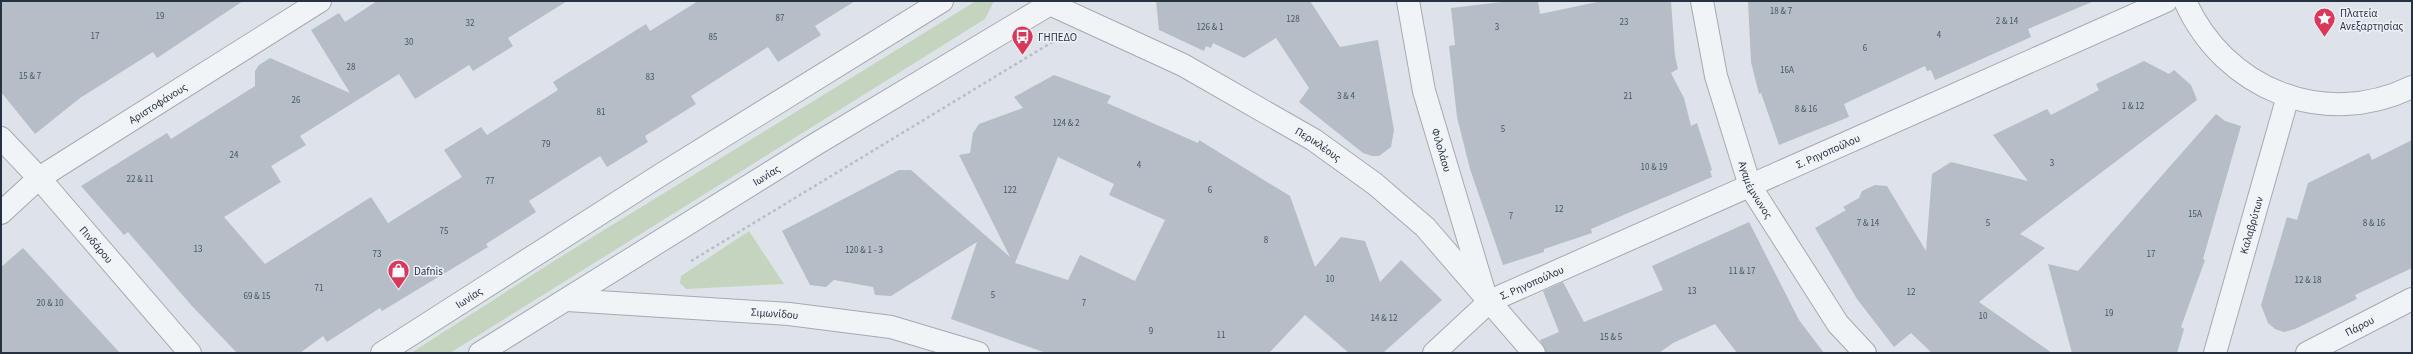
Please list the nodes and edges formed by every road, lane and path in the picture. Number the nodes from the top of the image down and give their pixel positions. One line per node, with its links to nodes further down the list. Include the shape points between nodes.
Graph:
1 (320, 1): 12 (street, Αριστοφάνους)
2 (942, 1): 20 (street, Ιωνίας, via 668,170)
3 (1408, 1): 16 (street, Φιλολάου, via 1424,91)
4 (1702, 1): 13 (street, Αγαμέμνωνος, via 1716,76)
5 (2166, 1): 13 (street, Σ. Ρηγοπούλου)
6 (2185, 1): 10 (street, via 2204,36 2223,58 2254,81)
7 (1052, 2): 8 (street, Περικλέους); 18 (street, Ιωνίας, via 816,144)
8 (1087, 21): 15 (path); 16 (street, Περικλέους, via 1183,65 1314,140 1375,184 1425,227)
9 (2412, 87): 10 (street, via 2382,99 2354,103 2316,103)
10 (2288, 96): 26 (street, Καλαβρύτων)
11 (1, 138): 12 (street, Πινδάρου)
12 (39, 178): 14 (street, Αριστοφάνους); 19 (street, Πινδάρου)
13 (1750, 186): 16 (street, Σ. Ρηγοπούλου); 25 (street, Αγαμέμνωνος, via 1838,324)
14 (1, 213)
15 (686, 264)
16 (1488, 299): 23 (street, Σ. Ρηγοπούλου); 24 (street, Περικλέους)
17 (2412, 299): 27 (street, Πάρου)
18 (567, 300): 21 (street, Ιωνίας); 22 (street, Σιμωνίδου, via 774,313 891,327)
19 (190, 353)
20 (382, 353)
21 (480, 353)
22 (978, 353)
23 (1434, 353)
24 (1534, 353)
25 (1865, 353)
26 (2215, 353)
27 (2307, 353)

